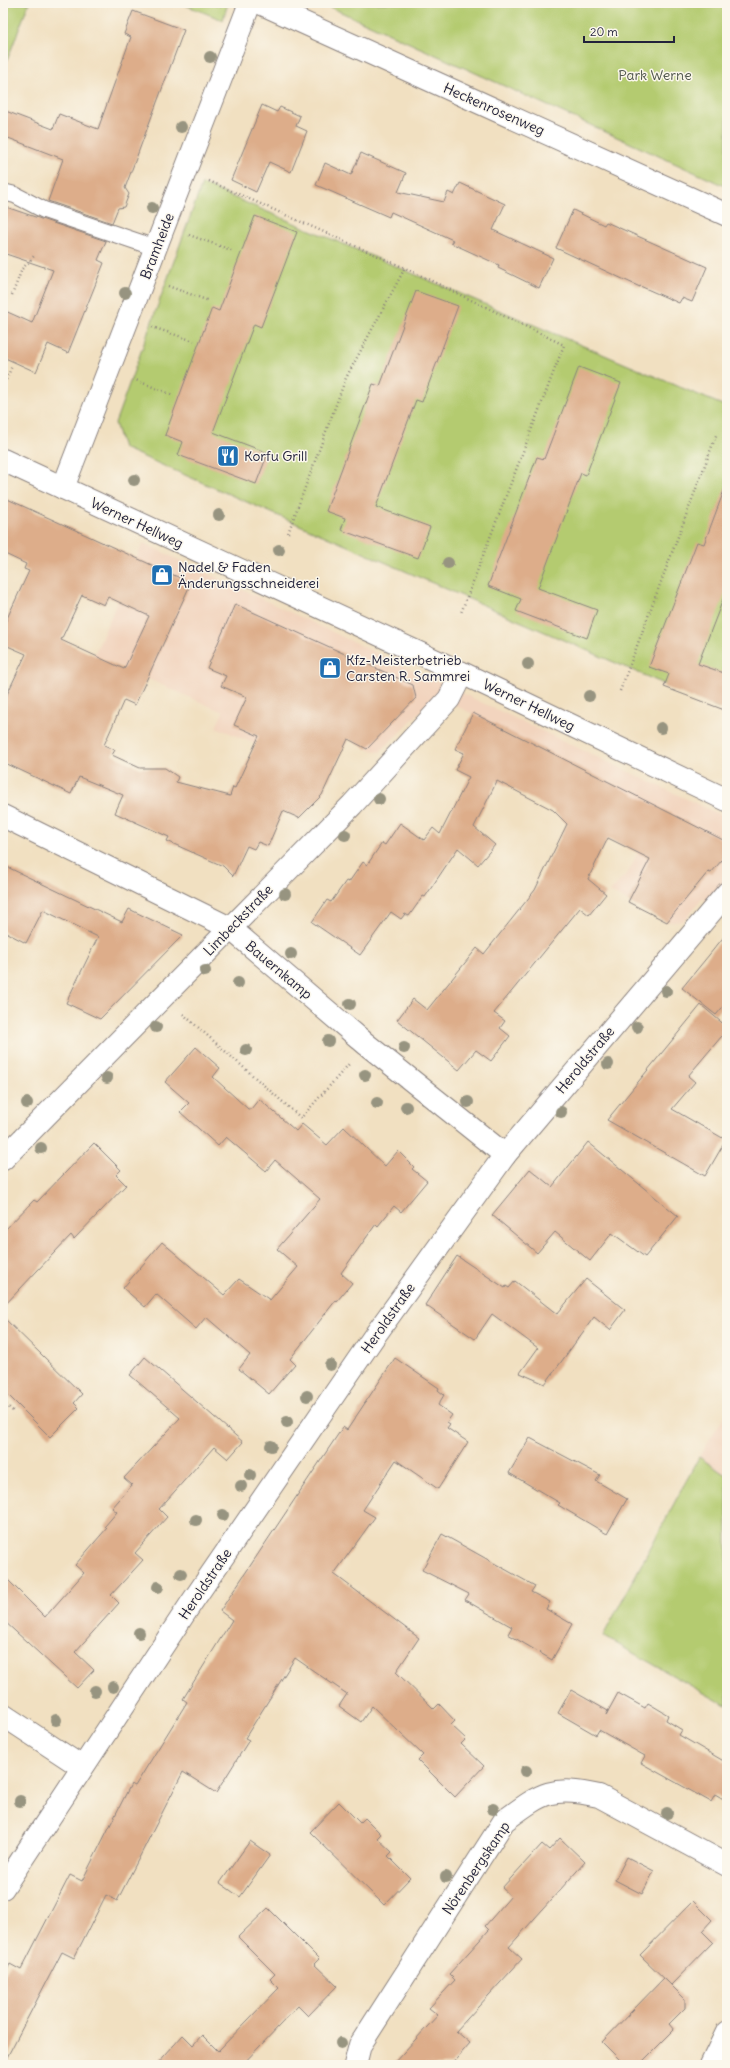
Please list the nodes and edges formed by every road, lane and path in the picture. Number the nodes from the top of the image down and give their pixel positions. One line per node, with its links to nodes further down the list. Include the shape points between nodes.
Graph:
1 (250, 3): 3 (street, Bramheide)
2 (260, 3): 5 (street, Heckenrosenweg)
3 (186, 171): 6 (street, Bramheide); 10 (path)
4 (3, 192): 7 (lane, via 15,195 44,210)
5 (727, 215)
6 (164, 226): 7 (street, Bramheide); 8 (path)
7 (156, 248): 11 (street, Bramheide)
8 (234, 251)
9 (35, 255): 12 (path, via 22,269)
10 (405, 268): 23 (path, via 346,378); 24 (path, via 564,345)
11 (145, 277): 13 (path); 14 (street, Bramheide)
12 (12, 295)
13 (209, 300)
14 (128, 320): 15 (path); 17 (street, Bramheide)
15 (194, 341)
16 (12, 366): 18 (path)
17 (109, 369): 19 (path); 22 (street, Bramheide)
18 (3, 387)
19 (173, 395)
20 (717, 433): 26 (path)
21 (3, 460): 22 (street, Werner Hellweg)
22 (63, 488): 25 (street, Werner Hellweg)
23 (288, 533)
24 (461, 613)
25 (462, 673): 27 (street, Werner Hellweg); 30 (street, Limbeckstraße, via 449,699 352,805)
26 (620, 691)
27 (727, 800)
28 (3, 816): 30 (street, Bauernkamp)
29 (727, 893): 33 (street, Heroldstraße)
30 (230, 928): 31 (street, Limbeckstraße); 32 (street, Bauernkamp)
31 (163, 997): 32 (path, via 301,1118); 34 (street, Limbeckstraße)
32 (366, 1044): 33 (street, Bauernkamp)
33 (505, 1155): 38 (street, Heroldstraße, via 374,1338)
34 (3, 1159)
35 (3, 1402): 36 (path)
36 (13, 1411)
37 (3, 1715): 38 (street)
38 (82, 1767): 40 (street, Heroldstraße)
39 (727, 1866): 42 (street, Nörenbergskamp, via 598,1796 577,1791 553,1791 529,1803 504,1821 360,2045)
40 (3, 1888)
41 (727, 2032): 43 (street)
42 (355, 2065)
43 (711, 2065)

